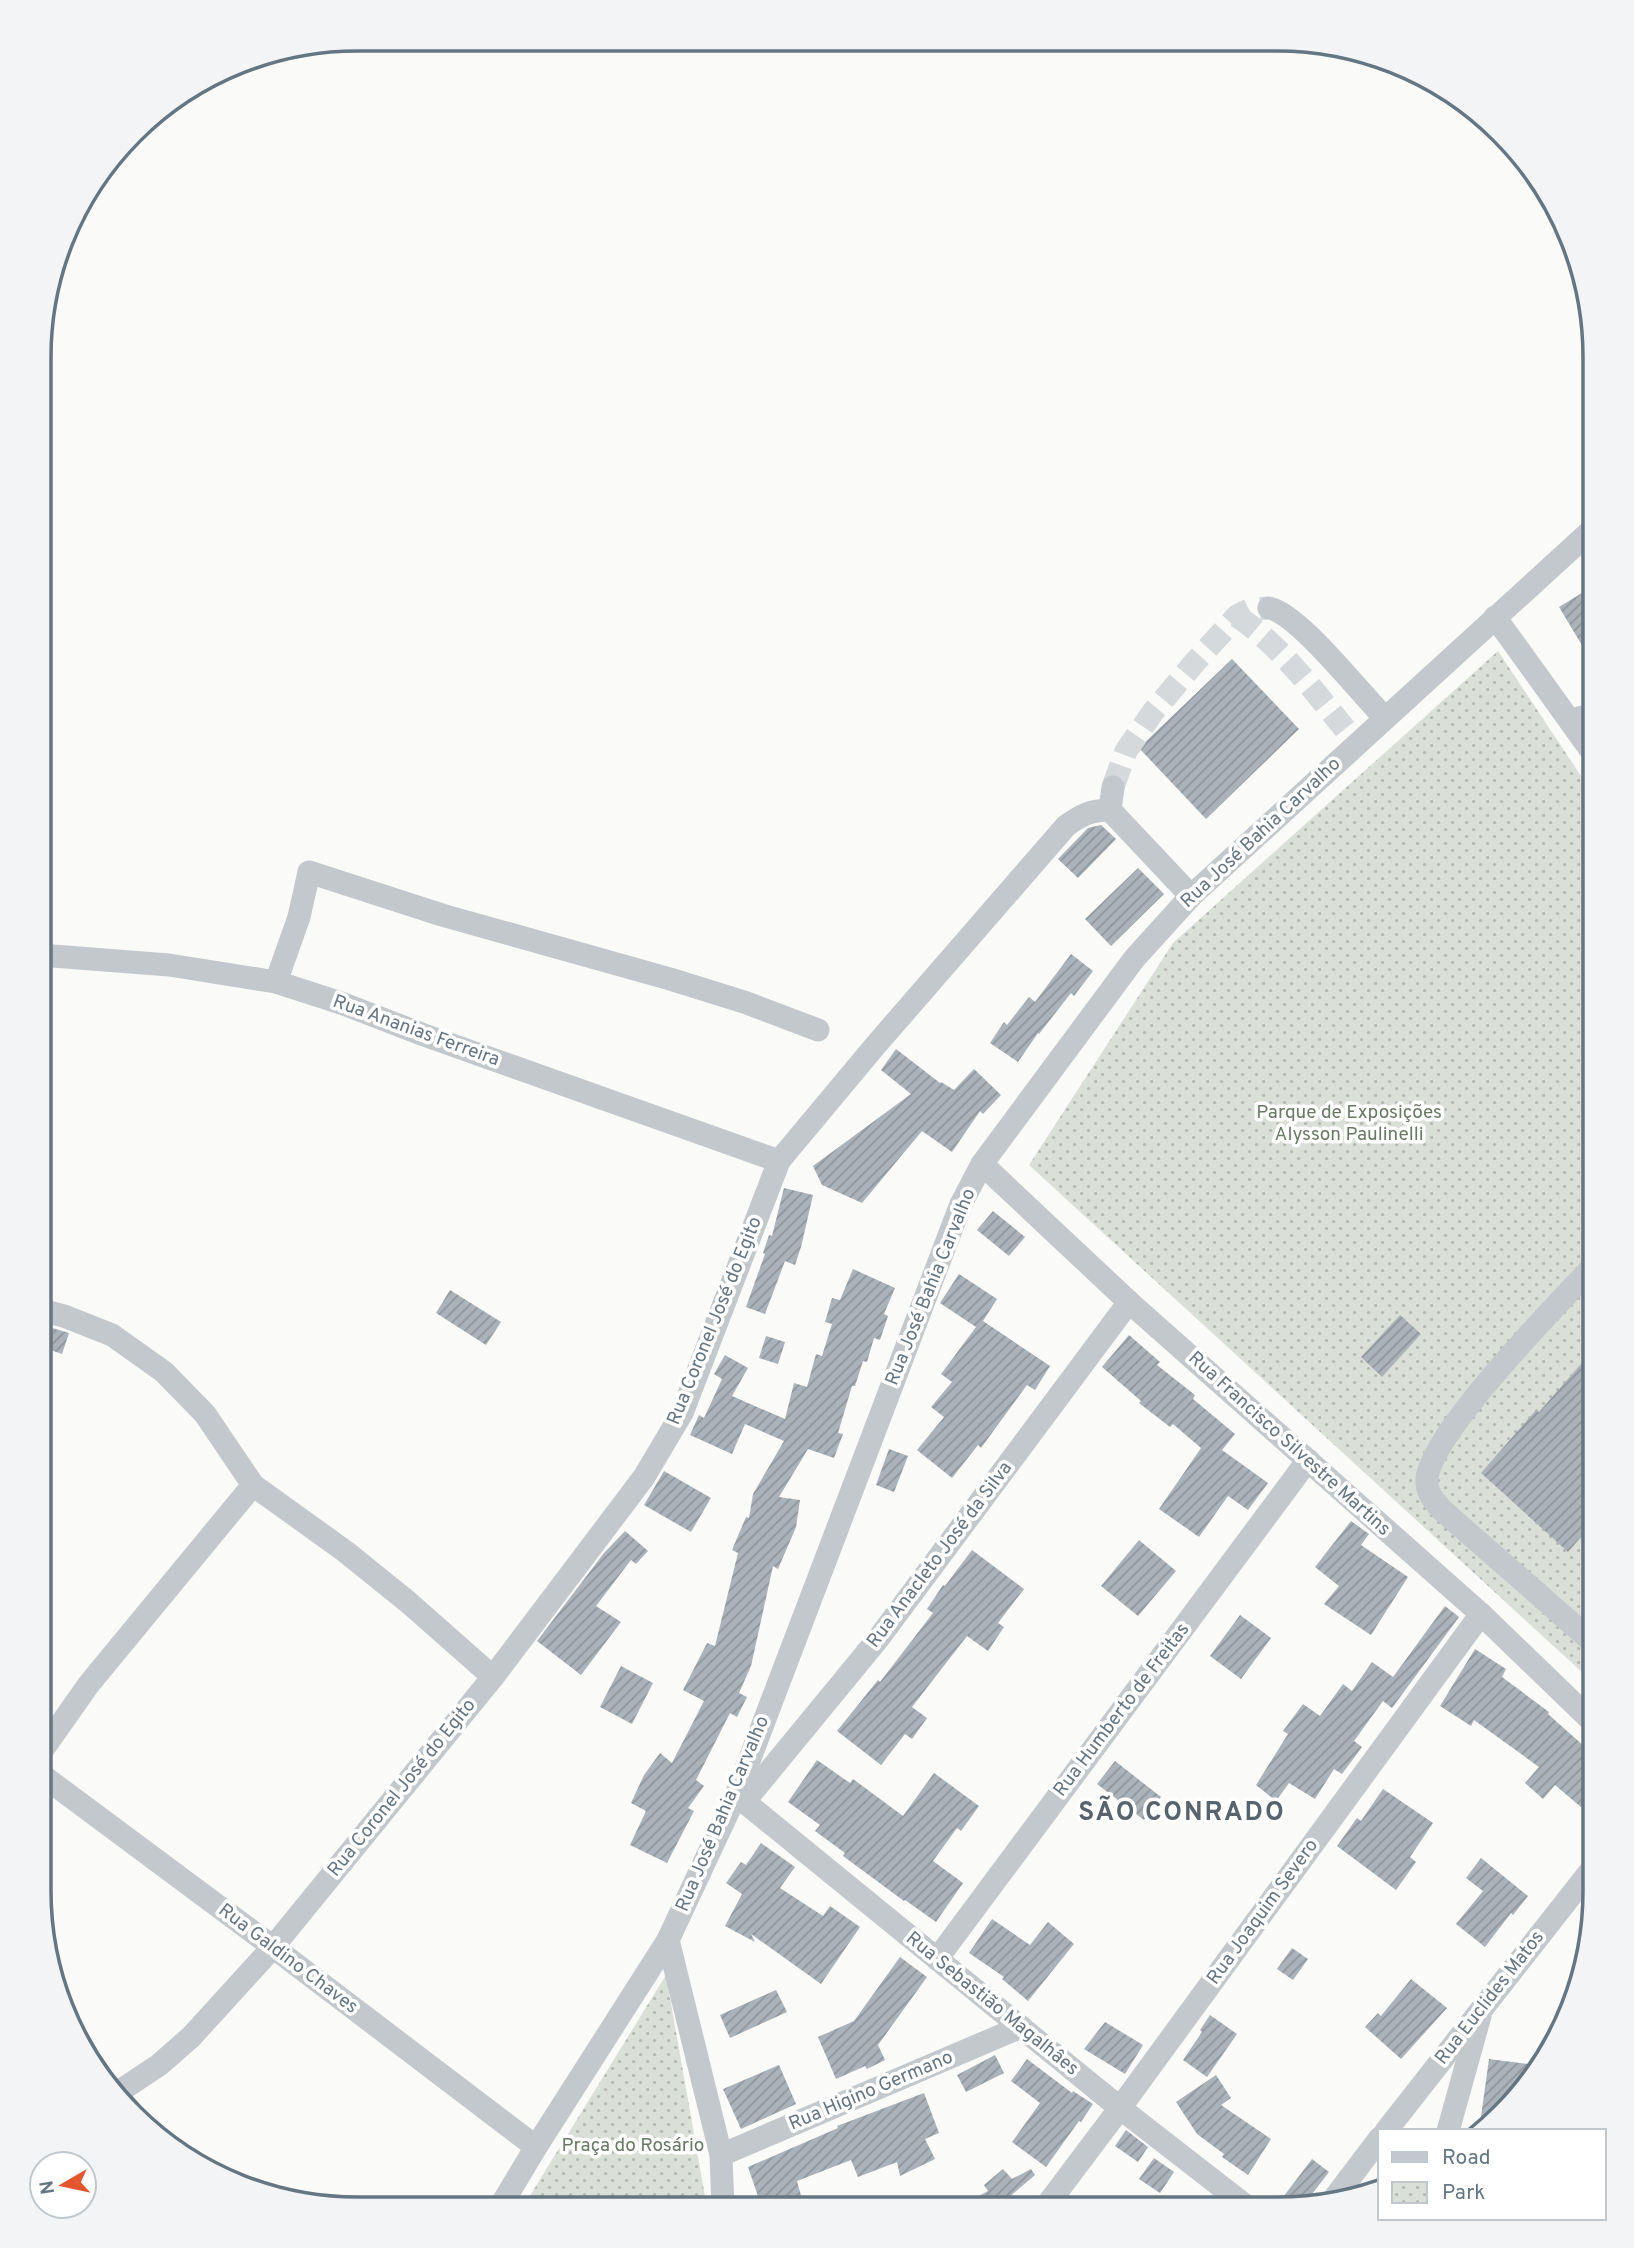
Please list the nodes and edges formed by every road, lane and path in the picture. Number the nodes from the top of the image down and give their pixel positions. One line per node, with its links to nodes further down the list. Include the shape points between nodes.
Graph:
1 (1583, 538): 3 (street, Rua José Bahia Carvalho)
2 (1269, 608): 5 (street, via 1288,617 1320,647)
3 (1495, 617): 5 (street, Rua José Bahia Carvalho); 6 (street)
4 (1583, 717): 6 (street)
5 (1385, 718): 10 (street, Rua José Bahia Carvalho, via 1351,736)
6 (1571, 720): 7 (street)
7 (1583, 738)
8 (1113, 787): 9 (street)
9 (1110, 810): 10 (street); 14 (street, Rua Coronel José do Egito, via 1093,810 1066,826)
10 (1191, 896): 15 (street, Rua José Bahia Carvalho, via 1134,959)
11 (51, 956): 12 (street, Rua Ananias Ferreira, via 169,965)
12 (276, 982): 13 (street, via 309,872 719,994); 14 (street, Rua Ananias Ferreira)
13 (818, 1030)
14 (779, 1161): 23 (street, Rua Coronel José do Egito, via 682,1413 643,1477)
15 (982, 1164): 17 (street, Rua Francisco Silvestre Martins); 27 (street, Rua José Bahia Carvalho, via 961,1205)
16 (1583, 1277): 22 (street, via 1447,1433 1430,1465 1427,1482 1442,1510)
17 (1129, 1302): 19 (street, Rua Francisco Silvestre Martins); 27 (street, Rua Anacleto José da Silva, via 878,1639)
18 (51, 1313): 20 (street, via 112,1335 164,1372 205,1414)
19 (1308, 1460): 21 (street, Rua Francisco Silvestre Martins); 31 (street, Rua Humberto de Freitas)
20 (253, 1485): 23 (street, via 398,1593); 25 (street, via 89,1684)
21 (1481, 1614): 24 (street, Rua Francisco Silvestre Martins); 35 (street, Rua Joaquim Severo)
22 (1583, 1633)
23 (492, 1677): 30 (street, Rua Coronel José do Egito)
24 (1583, 1712)
25 (51, 1738)
26 (51, 1782): 30 (street, Rua Galdino Chaves)
27 (740, 1798): 29 (street, Rua José Bahia Carvalho); 31 (street, Rua Sebastião Magalhâes)
28 (1583, 1880): 32 (street, Rua Euclides Matos)
29 (668, 1940): 39 (street, Rua José Bahia Carvalho); 40 (street)
30 (273, 1947): 34 (street, Rua Coronel José do Egito, via 191,2038); 39 (street, Rua Galdino Chaves)
31 (937, 1959): 33 (street, Rua Sebastião Magalhâes)
32 (1482, 2006): 36 (street, Rua Euclides Matos); 37 (street)
33 (1021, 2027): 35 (street, Rua Sebastião Magalhâes); 40 (street, Rua Higino Germano)
34 (123, 2089)
35 (1120, 2108): 44 (street, Rua Joaquim Severo); 45 (street, Rua Sebastião Magalhâes)
36 (1388, 2129)
37 (1449, 2129)
38 (1378, 2141): 41 (street)
39 (536, 2147): 42 (street, Rua José Bahia Carvalho)
40 (721, 2155): 43 (street)
41 (1340, 2190)
42 (506, 2197)
43 (723, 2197)
44 (1053, 2197)
45 (1235, 2197)

